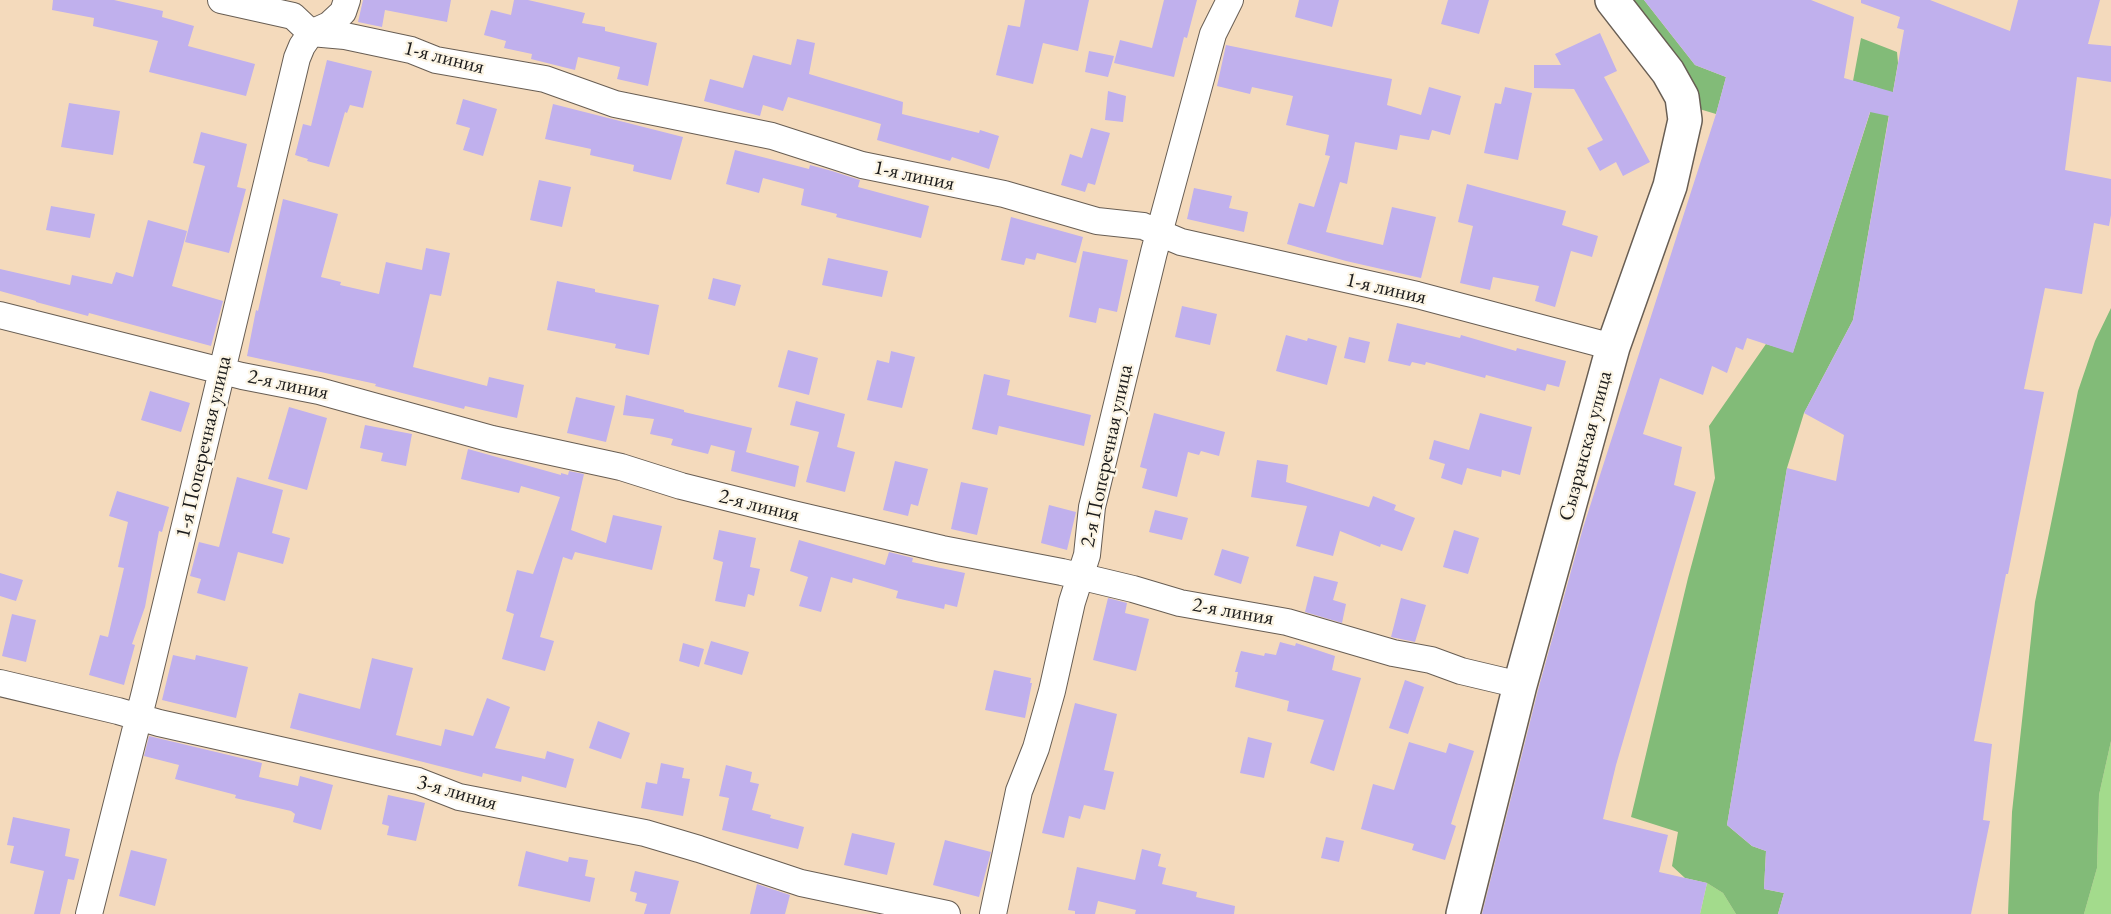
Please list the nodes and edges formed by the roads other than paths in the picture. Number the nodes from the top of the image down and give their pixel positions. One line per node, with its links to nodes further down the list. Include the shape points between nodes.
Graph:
1 (221, 0): 5 (street, via 293,16)
2 (347, 0): 5 (street, via 343,12 329,25)
3 (1230, 0): 6 (street, 2-я Поперечная улица, via 1213,34)
4 (1612, 0): 8 (street, Сызранская улица, via 1668,72 1682,97 1685,120 1670,186)
5 (311, 33): 6 (street, 1-я линия, via 345,36 411,50 436,60 545,80 615,104 772,136 862,165 1004,194 1097,221); 9 (street, 1-я Поперечная улица, via 297,58)
6 (1160, 232): 8 (street, 1-я линия, via 1181,242 1417,295); 10 (street, 2-я Поперечная улица, via 1092,507 1087,555)
7 (0, 315): 9 (street, 2-я линия)
8 (1613, 347): 12 (street, Сызранская улица)
9 (222, 370): 10 (street, 2-я линия, via 319,390 492,439 621,467 789,513); 13 (street, 1-я Поперечная улица)
10 (1080, 578): 12 (street, 2-я линия, via 1180,603 1287,622); 16 (street, 2-я Поперечная улица, via 1036,748 1019,791)
11 (0, 683): 13 (street, 3-я линия)
12 (1520, 685): 17 (street, Сызранская улица)
13 (138, 717): 14 (street, 1-я Поперечная улица); 15 (street, 3-я линия, via 418,781 459,798 645,833 801,883)
14 (89, 914)
15 (947, 914)
16 (993, 914)
17 (1462, 914)

